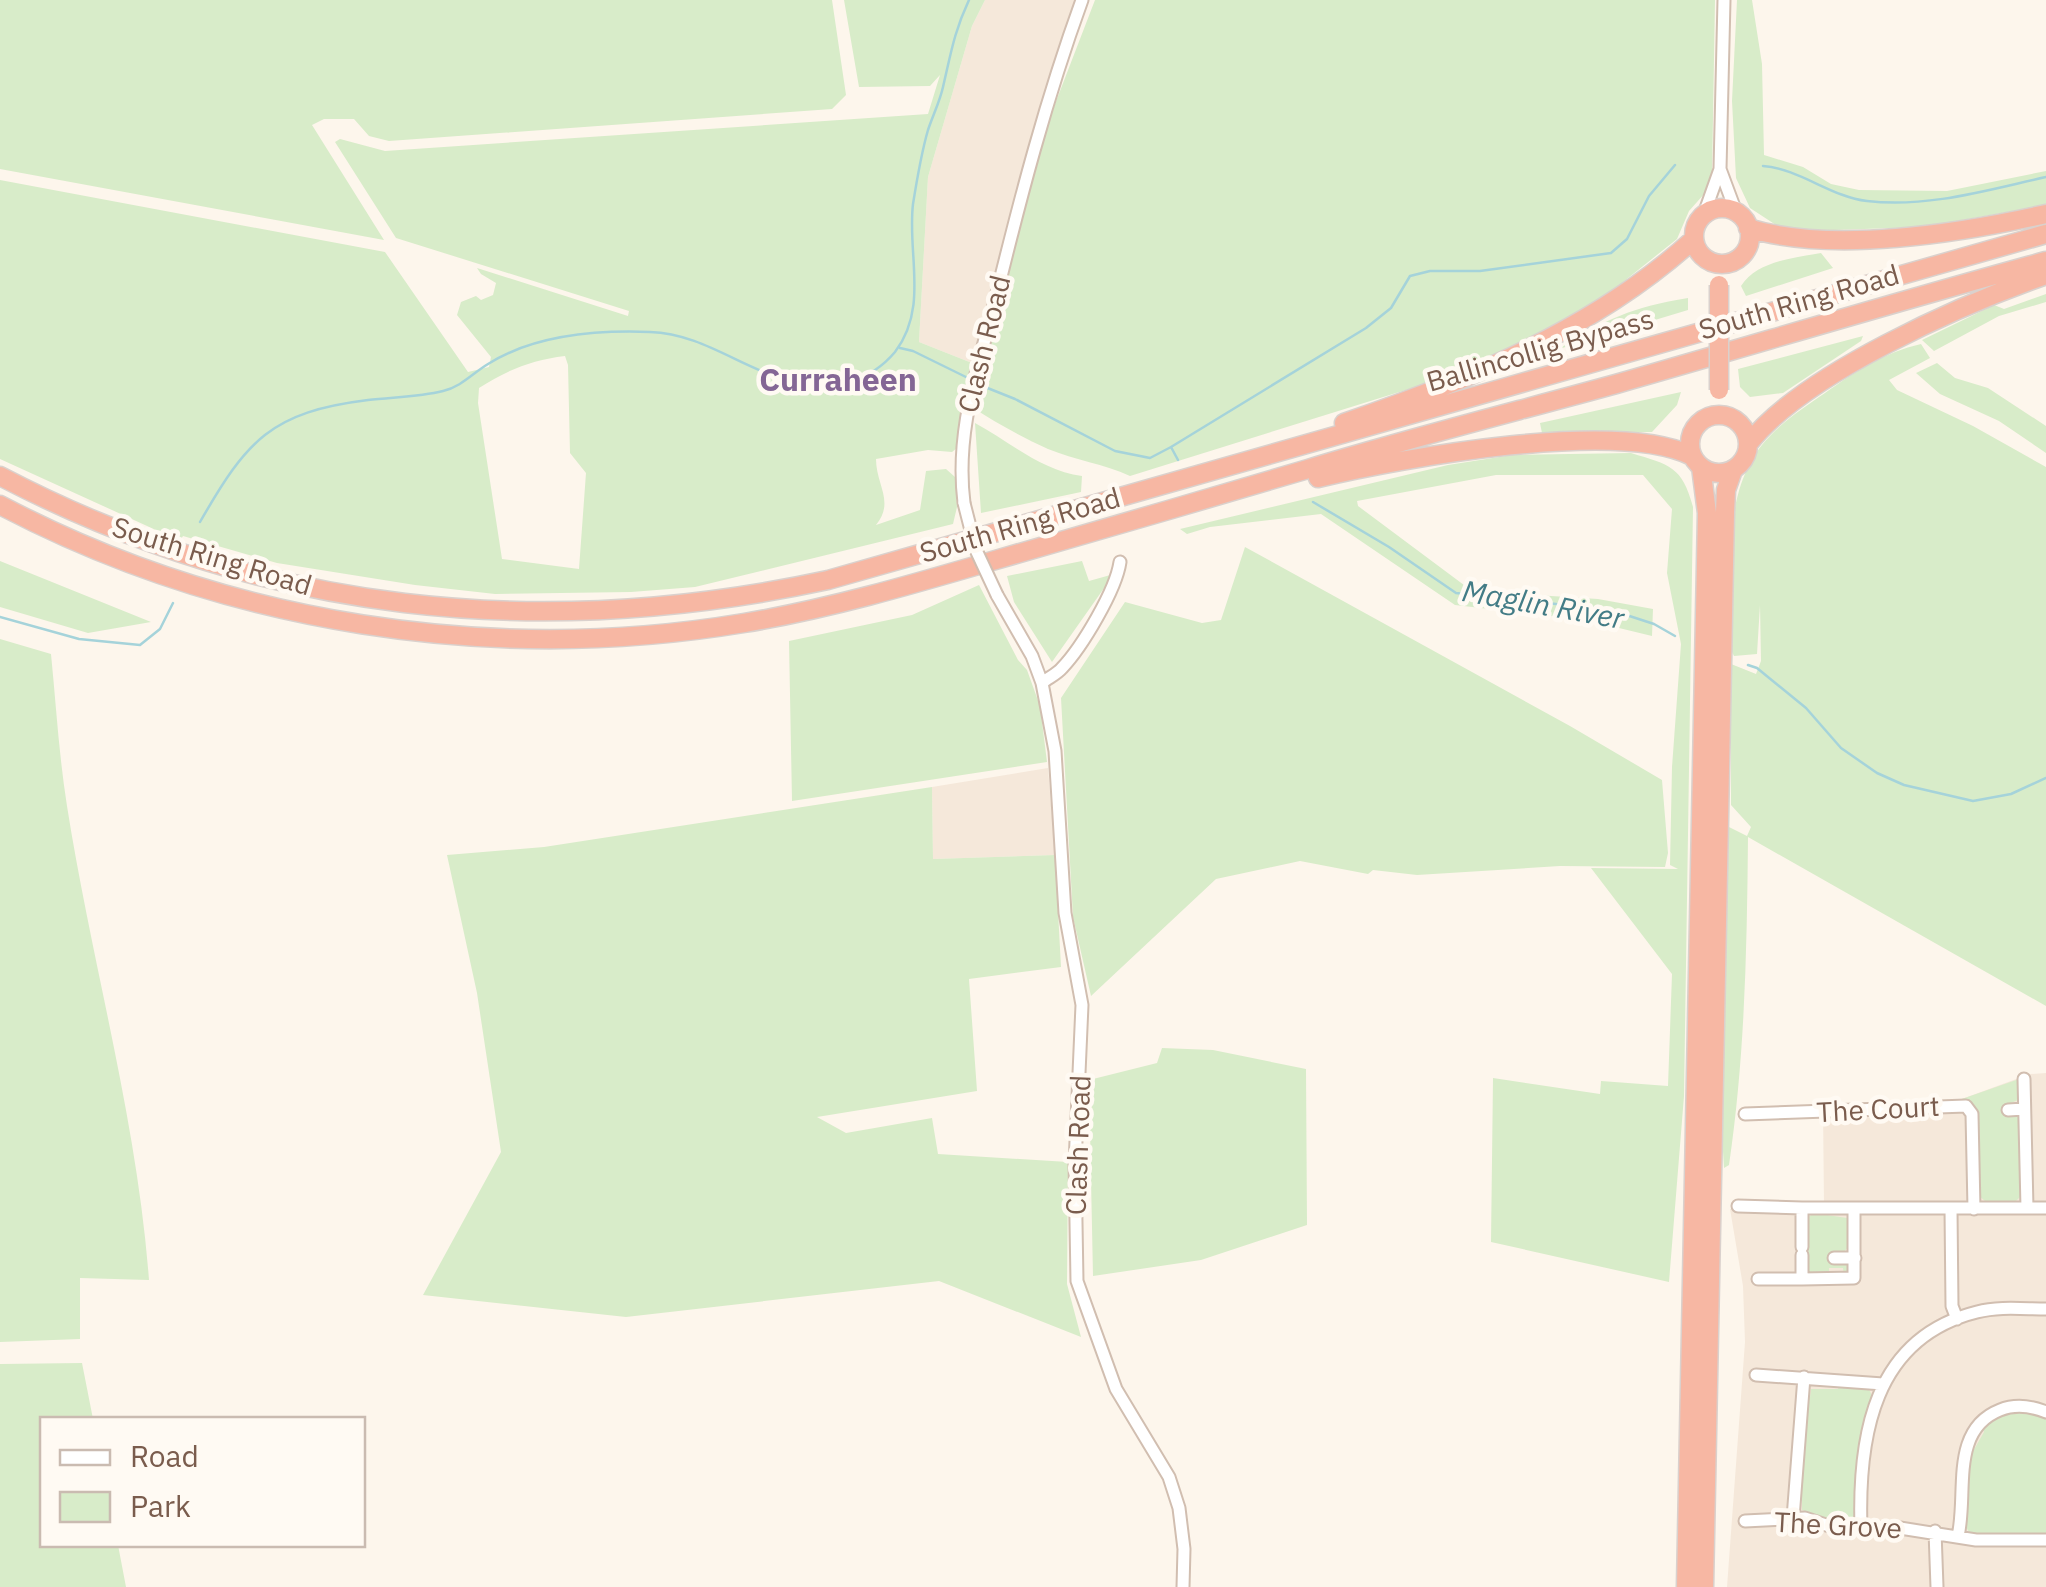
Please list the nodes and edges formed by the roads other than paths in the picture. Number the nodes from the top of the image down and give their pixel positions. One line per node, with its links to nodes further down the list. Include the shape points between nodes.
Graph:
1 (1082, 0): 26 (street, Clash Road, bridge, via 1026,172 961,452 976,550)
2 (1724, 0): 3 (street)
3 (1720, 169): 4 (street); 5 (street)
4 (1736, 212): 5 (highway); 7 (highway)
5 (1704, 214): 9 (highway)
6 (2046, 214): 7 (highway, via 1906,236 1791,238)
7 (1748, 228): 12 (highway, via 1748,244)
8 (2046, 234): 22 (highway, Ballincollig Bypass)
9 (1694, 238): 10 (highway); 22 (highway, via 1611,300 1486,370)
10 (1704, 258): 12 (highway); 14 (highway)
11 (2046, 261): 24 (highway, South Ring Road)
12 (1732, 262): 14 (highway)
13 (2046, 275): 18 (highway, via 1870,354 1794,402)
14 (1719, 285): 15 (highway, bridge)
15 (1719, 390): 16 (highway); 17 (highway)
16 (1728, 416): 17 (highway); 18 (highway, via 1743,426)
17 (1704, 419): 19 (highway, via 1692,431)
18 (1749, 443): 20 (highway)
19 (1696, 462): 20 (highway, via 1717,474); 24 (highway, via 1674,447 1639,442 1488,448 1354,469); 55 (highway, via 1706,490 1706,532)
20 (1733, 470): 56 (highway, via 1725,512)
21 (0, 476): 22 (highway, South Ring Road, via 136,537 290,584 424,606 541,613 670,607 772,592)
22 (1164, 485)
23 (0, 505): 24 (highway, South Ring Road, via 110,555 240,598 400,630 535,639 656,635 795,614)
24 (1167, 513)
25 (1120, 562): 26 (street, via 1110,594 1081,640)
26 (1042, 683): 54 (street, Clash Road, via 1055,751 1065,912 1082,1005 1074,1164 1077,1281 1116,1390 1169,1477 1184,1549)
27 (2024, 1079): 28 (street)
28 (2024, 1109): 29 (street); 33 (street)
29 (2008, 1110)
30 (1745, 1114): 37 (street, The Court, via 1966,1106 1972,1114)
31 (1738, 1206): 32 (street)
32 (1802, 1208): 35 (street); 41 (street)
33 (2027, 1208): 34 (street); 37 (street)
34 (2046, 1208)
35 (1854, 1209): 36 (street); 39 (street)
36 (1951, 1209): 37 (street); 43 (street)
37 (1974, 1209)
38 (1834, 1258): 39 (street)
39 (1855, 1258): 41 (street, via 1852,1279)
40 (1758, 1279): 41 (street)
41 (1802, 1279)
42 (2046, 1309): 43 (street)
43 (1957, 1318): 46 (street, via 1915,1344)
44 (1756, 1376): 45 (street)
45 (1804, 1378): 46 (street); 48 (street)
46 (1883, 1384): 50 (street, via 1864,1446)
47 (2046, 1412): 52 (street, via 2007,1408 1974,1431 1963,1460)
48 (1793, 1518): 49 (street, The Grove); 50 (street, The Grove)
49 (1745, 1521)
50 (1861, 1528): 51 (street, The Grove)
51 (1935, 1531): 52 (street); 57 (street, The Grove)
52 (1958, 1536): 53 (street)
53 (2046, 1540)
54 (1182, 1587)
55 (1686, 1587)
56 (1704, 1587)
57 (1937, 1587)

